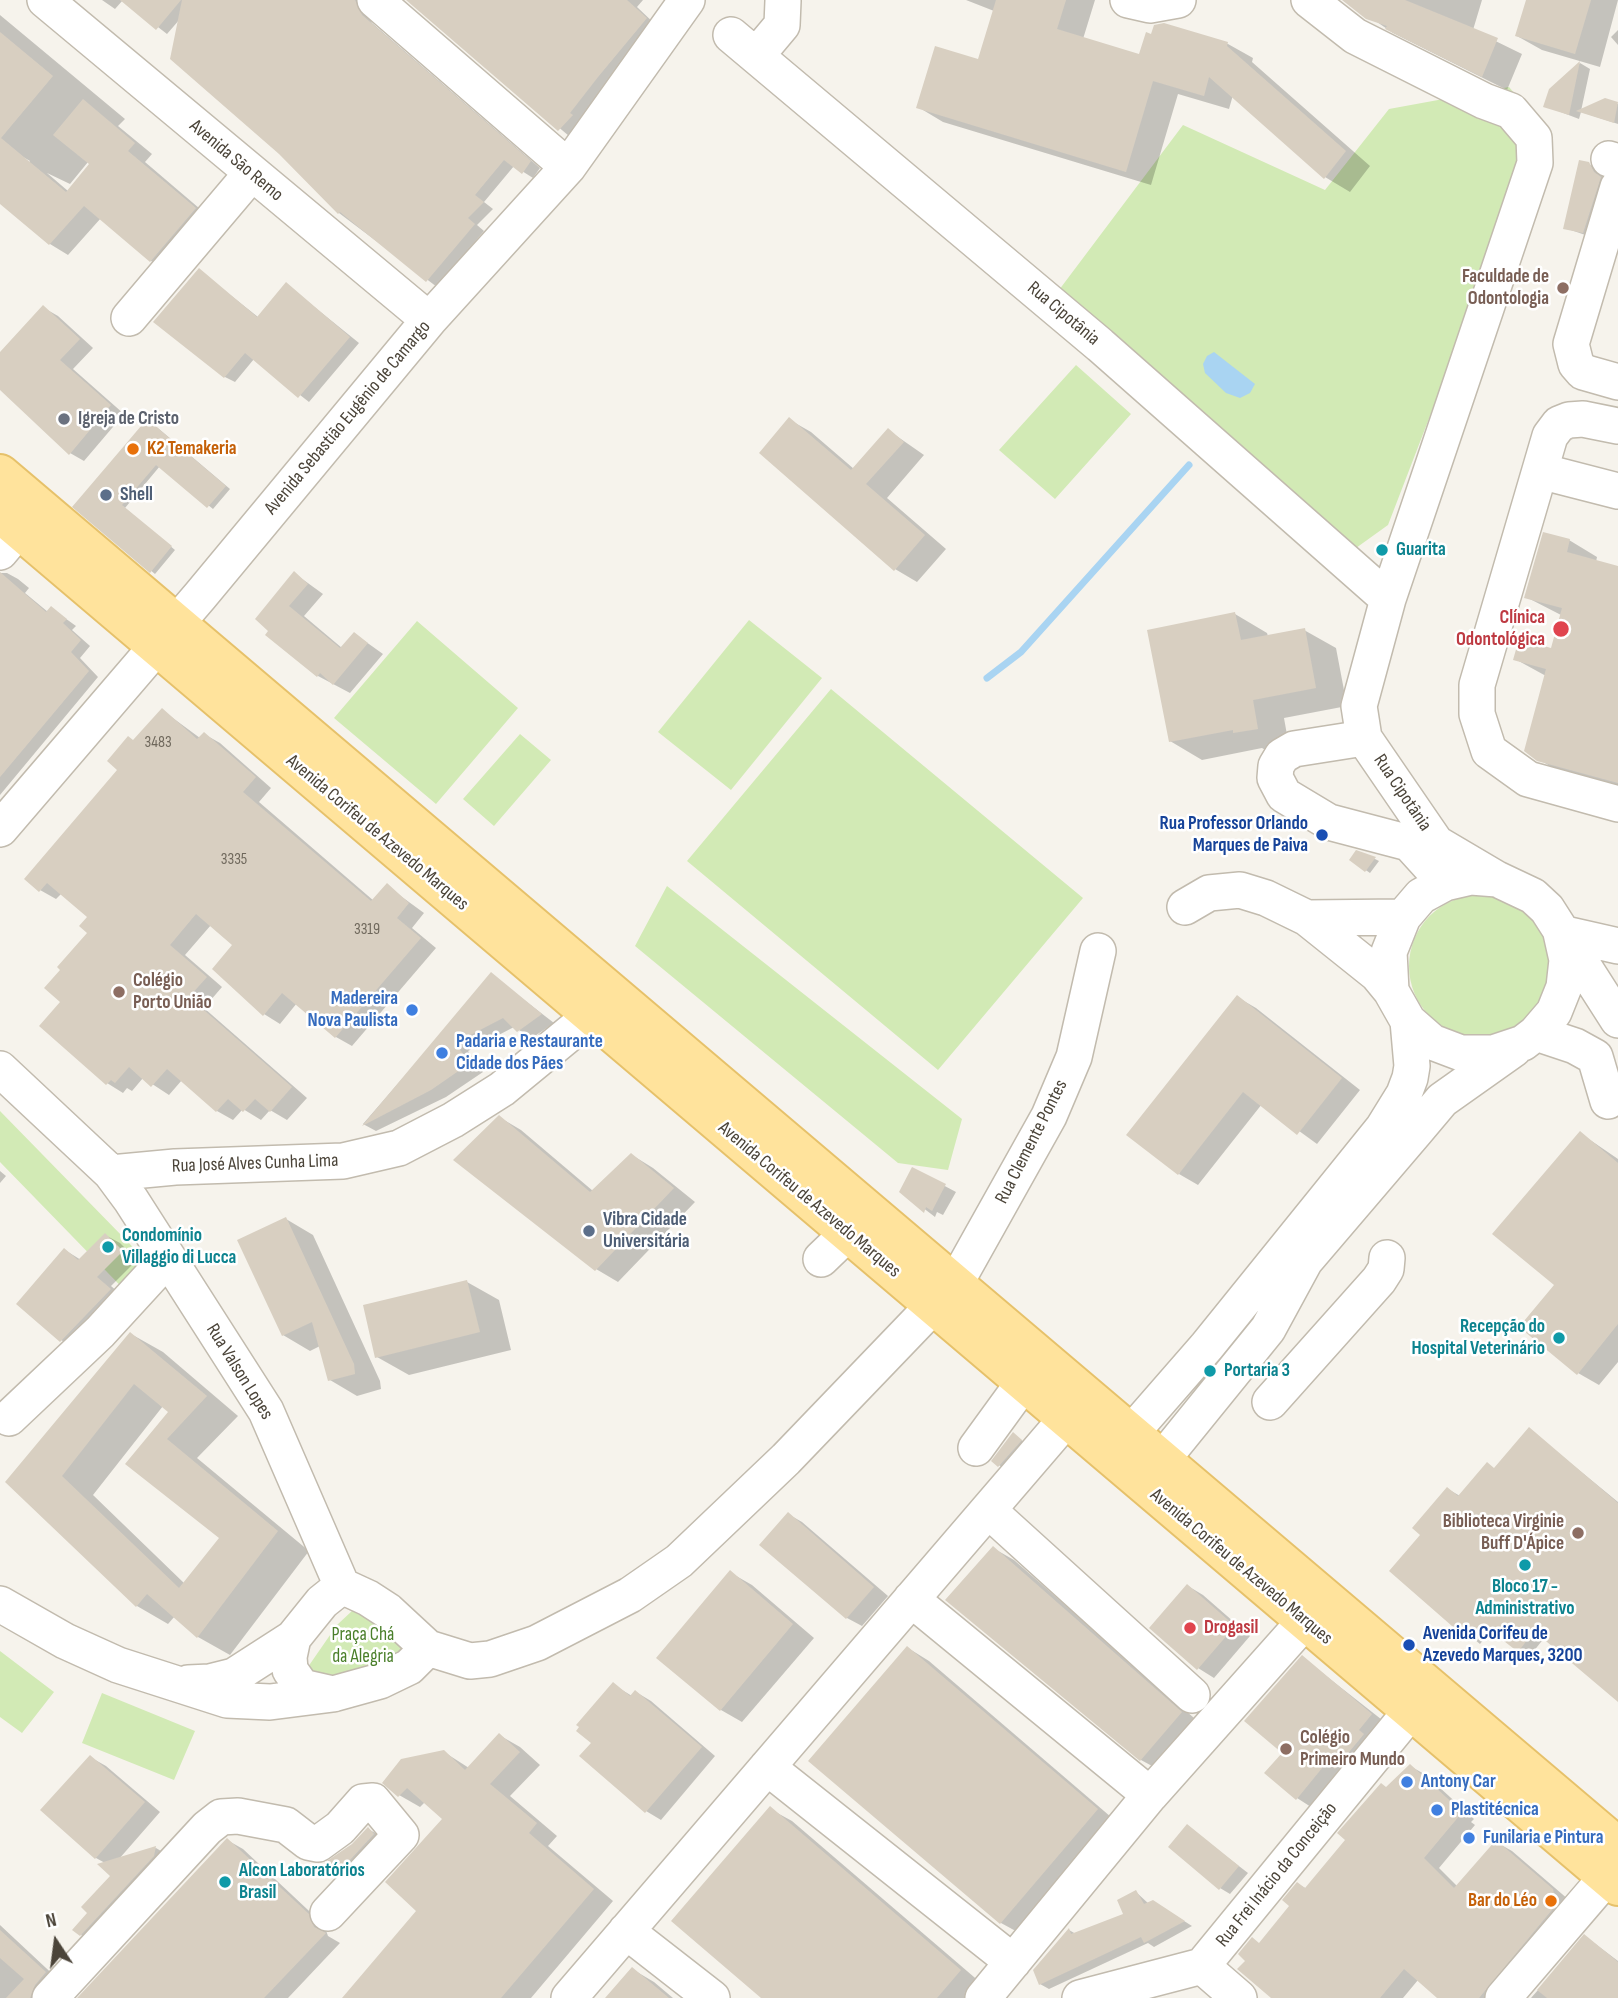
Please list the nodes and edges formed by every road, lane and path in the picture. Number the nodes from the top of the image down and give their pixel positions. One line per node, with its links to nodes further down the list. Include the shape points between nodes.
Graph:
1 (45, 0): 10 (street, Avenida São Remo)
2 (374, 0): 8 (street)
3 (687, 0): 8 (street, Avenida Sebastião Eugênio de Camargo)
4 (1128, 0): 5 (street, via 1150,5)
5 (1178, 0)
6 (1309, 0): 19 (street, via 1355,36 1484,102 1511,111 1534,138 1535,163)
7 (783, 1): 19 (street, Rua Cipotânia, via 782,25 744,46 1100,345)
8 (568, 167): 12 (street, Avenida Sebastião Eugênio de Camargo)
9 (1615, 169): 13 (street, via 1571,344 1576,365 1583,372)
10 (251, 174): 11 (street); 12 (street, Avenida São Remo)
11 (129, 318)
12 (429, 320): 20 (street, Avenida Sebastião Eugênio de Camargo)
13 (1618, 382)
14 (1618, 426): 15 (street, via 1583,419 1559,424 1550,436)
15 (1540, 471): 17 (street); 22 (street, via 1476,685 1477,714 1489,751 1528,779)
16 (0, 474): 18 (main road, Avenida Corifeu de Azevedo Marques)
17 (1618, 491)
18 (14, 525): 20 (main road, Avenida Corifeu de Azevedo Marques)
19 (1388, 599): 21 (street, via 1359,706)
20 (167, 635): 24 (street, Avenida Sebastião Eugênio de Camargo); 36 (main road, Avenida Corifeu de Azevedo Marques); 42 (main road, Avenida Corifeu de Azevedo Marques)
21 (1364, 738): 23 (street, Rua Cipotânia); 25 (street, Rua Cipotânia, via 1294,749 1282,756 1275,778 1284,795 1329,822)
22 (1618, 804)
23 (1412, 809): 25 (street); 26 (street, Rua Cipotânia, via 1436,843)
24 (0, 829)
25 (1385, 836): 27 (street, Rua Cipotânia, via 1409,843)
26 (1497, 879): 27 (street, via 1471,877); 31 (street, via 1533,896)
27 (1445, 883): 29 (street, via 1422,897)
28 (1185, 907): 30 (street, via 1209,894 1240,890)
29 (1403, 917): 30 (street); 35 (street, via 1389,952)
30 (1307, 918): 35 (street)
31 (1561, 933): 32 (street); 34 (street); 39 (street, via 1567,960 1564,987)
32 (1618, 946)
33 (1098, 951): 47 (street, Rua Clemente Pontes, via 1074,1057 1054,1104)
34 (1606, 976): 37 (street); 39 (street)
35 (1391, 990): 38 (street)
36 (592, 1015): 42 (main road, via 607,1010 722,1102); 43 (street, Rua José Alves Cunha Lima, via 502,1089 399,1148 343,1161); 44 (main road, Avenida Corifeu de Azevedo Marques)
37 (1618, 1018)
38 (1408, 1021): 39 (street, via 1432,1042 1461,1054 1493,1054); 53 (street, via 1410,1078 1383,1129)
39 (1538, 1029): 41 (street, via 1595,1057); 55 (street, via 1442,1100 1305,1261 1268,1329)
40 (0, 1069): 43 (street)
41 (1608, 1101)
42 (743, 1104): 47 (main road, Avenida Corifeu de Azevedo Marques)
43 (111, 1173): 45 (street, Rua Valson Lopes)
44 (848, 1233): 46 (street); 47 (main road, Avenida Corifeu de Azevedo Marques)
45 (167, 1259): 51 (street, via 100,1332); 57 (street, Rua Valson Lopes, via 266,1411)
46 (821, 1259)
47 (944, 1295): 49 (main road, Avenida Corifeu de Azevedo Marques); 53 (main road, Avenida Corifeu de Azevedo Marques); 62 (street, Rua Clemente Pontes, via 786,1459 679,1561 630,1595 537,1643 490,1659 470,1661)
48 (1363, 1295): 50 (street)
49 (1024, 1382): 52 (main road, Avenida Corifeu de Azevedo Marques); 54 (street)
50 (1270, 1402)
51 (9, 1418)
52 (1067, 1419): 53 (main road, Avenida Corifeu de Azevedo Marques); 56 (street)
53 (1121, 1445): 55 (main road, Avenida Corifeu de Azevedo Marques)
54 (976, 1448)
55 (1153, 1472): 60 (main road, Avenida Corifeu de Azevedo Marques); 66 (main road, Avenida Corifeu de Azevedo Marques)
56 (988, 1510): 58 (street); 65 (street)
57 (342, 1586): 61 (street, via 321,1602); 62 (street, via 388,1611)
58 (911, 1599): 67 (street); 68 (street)
59 (0, 1604): 63 (street, via 97,1655)
60 (1305, 1621): 66 (main road, Avenida Corifeu de Azevedo Marques); 68 (street)
61 (293, 1638): 63 (street, via 234,1676); 64 (street, via 289,1657 295,1679 302,1687)
62 (428, 1647): 64 (street, via 409,1667 390,1677)
63 (174, 1683): 64 (street, via 227,1700 270,1702)
64 (333, 1694)
65 (1192, 1696)
66 (1419, 1698): 69 (main road, Avenida Corifeu de Azevedo Marques); 73 (street, Rua Frei Inácio da Conceição)
67 (767, 1767): 71 (street); 72 (street)
68 (1150, 1796): 72 (street)
69 (1615, 1868): 80 (street)
70 (328, 1913): 74 (street, via 401,1835 373,1801 363,1802 318,1844 286,1825 221,1817)
71 (625, 1931): 75 (street); 76 (street)
72 (1013, 1962): 77 (street)
73 (1202, 1966): 78 (street, Rua Frei Inácio da Conceição); 79 (street)
74 (50, 1998)
75 (569, 1998)
76 (712, 1998)
77 (983, 1998)
78 (1080, 1998)
79 (1239, 1998)
80 (1503, 1998)

